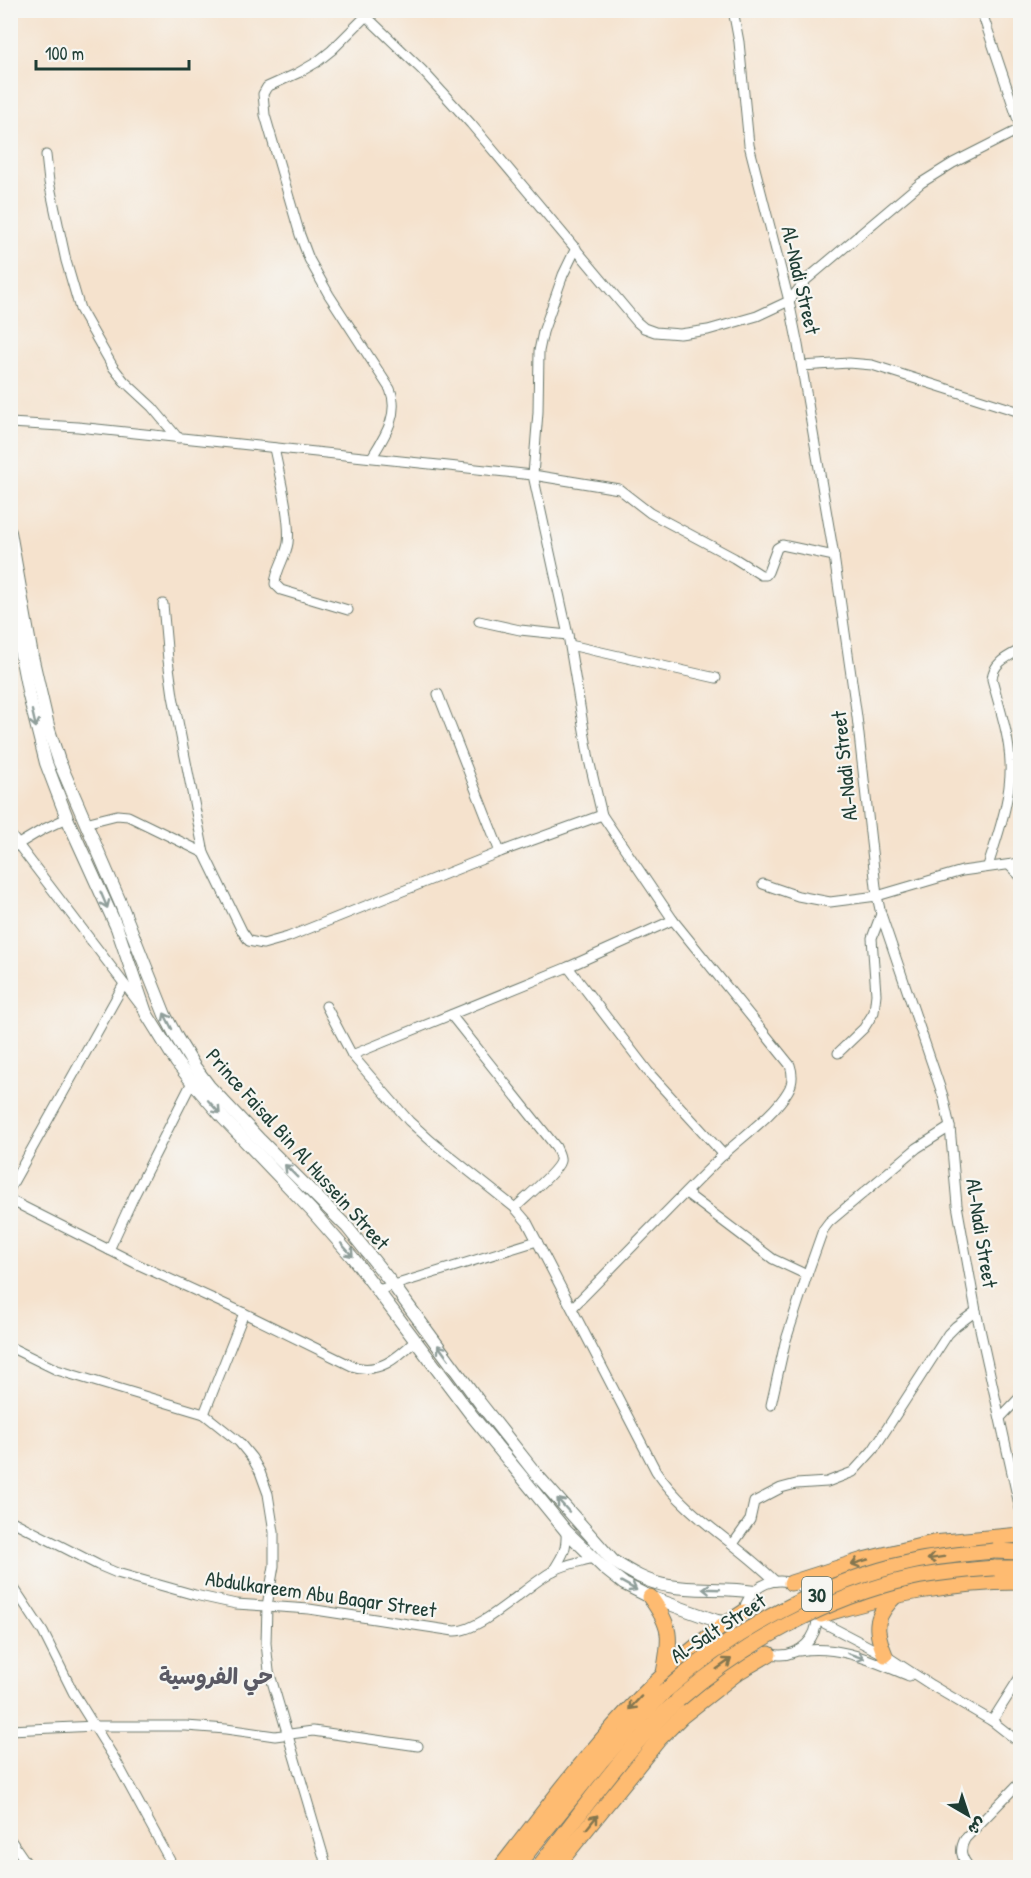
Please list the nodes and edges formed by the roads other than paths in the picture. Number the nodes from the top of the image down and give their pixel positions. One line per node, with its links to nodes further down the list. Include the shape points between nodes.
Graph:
1 (733, 10): 7 (street, Al-Nadi Street, via 747,137)
2 (981, 10): 4 (street)
3 (365, 13): 6 (street, via 440,89); 13 (street, via 317,62 267,87 263,100 309,259 394,400 388,427)
4 (1020, 128): 7 (street, via 921,183 806,280)
5 (46, 155): 11 (street, via 66,261 80,309 113,367)
6 (576, 248): 7 (street, via 637,322 655,332 708,330 757,316); 14 (street, via 563,275 539,351)
7 (789, 301): 8 (street, Al-Nadi Street)
8 (802, 366): 9 (street, via 872,365); 16 (street, Al-Nadi Street)
9 (1020, 412)
10 (10, 423): 11 (street)
11 (178, 438): 12 (street)
12 (274, 448): 13 (street); 19 (street, via 288,541 275,584 281,590)
13 (372, 457): 14 (street)
14 (533, 475): 16 (street, via 618,489 650,513 761,575 768,572 782,545); 21 (street)
15 (10, 532): 28 (street, Prince Faisal Bin Al Hussein Street, via 49,730)
16 (834, 556): 40 (street, Al-Nadi Street)
17 (10, 599): 27 (street, Prince Faisal Bin Al Hussein Street, one-way to 27, via 35,723)
18 (163, 604): 33 (street, via 173,696)
19 (348, 610)
20 (479, 621): 21 (street)
21 (568, 635): 22 (street)
22 (570, 645): 24 (street); 26 (street)
23 (1020, 650): 37 (street, via 1004,659 993,673 1011,764 1003,814)
24 (716, 678)
25 (438, 694): 34 (street)
26 (602, 815): 34 (street); 42 (street)
27 (67, 818): 31 (street); 32 (street, Prince Faisal Bin Al Hussein Street)
28 (85, 823): 30 (street, Prince Faisal Bin Al Hussein Street); 33 (street, via 128,816)
29 (10, 834): 31 (street)
30 (94, 843): 32 (street); 60 (street, Prince Faisal Bin Al Hussein Street, one-way to 30, via 347,1227 253,1133 194,1066 165,1015)
31 (15, 847): 44 (street)
32 (81, 848): 46 (street, Prince Faisal Bin Al Hussein Street, one-way to 46, via 117,928)
33 (204, 852): 34 (street, via 246,938 263,944)
34 (500, 852)
35 (1020, 863): 36 (street)
36 (1009, 865): 37 (street); 38 (street)
37 (988, 866): 40 (street)
38 (1020, 876)
39 (763, 884): 40 (street, via 830,902)
40 (877, 896): 41 (street, Al-Nadi Street)
41 (881, 914): 48 (street, via 872,938 874,1011 864,1028); 51 (street, Al-Nadi Street)
42 (674, 920): 43 (street); 52 (street, via 792,1070 786,1094)
43 (568, 967): 47 (street); 52 (street, via 650,1074)
44 (124, 984): 46 (street); 53 (street)
45 (326, 1006): 49 (street)
46 (146, 1012): 50 (street, Prince Faisal Bin Al Hussein Street)
47 (451, 1015): 49 (street); 56 (street, via 560,1156 560,1164 553,1172)
48 (838, 1053)
49 (352, 1055): 56 (street, via 417,1130)
50 (192, 1082): 58 (street); 61 (street, Prince Faisal Bin Al Hussein Street, one-way to 61, via 311,1210)
51 (950, 1127): 59 (street, via 908,1155 828,1222); 63 (street, Al-Nadi Street, via 957,1205)
52 (724, 1155): 54 (street)
53 (10, 1188)
54 (686, 1193): 59 (street, via 773,1259); 62 (street)
55 (10, 1200): 58 (street)
56 (514, 1208): 57 (street)
57 (537, 1241): 60 (street); 62 (street)
58 (109, 1250): 64 (street)
59 (807, 1275): 68 (street, via 785,1343)
60 (394, 1286): 61 (street); 84 (street, Prince Faisal Bin Al Hussein Street, one-way to 60, via 668,1586 629,1572 614,1561 536,1474)
61 (378, 1290): 65 (street, Prince Faisal Bin Al Hussein Street)
62 (572, 1308): 75 (street, via 666,1485)
63 (976, 1311): 70 (street, Al-Nadi Street); 75 (street, via 944,1340 889,1427 853,1472 827,1482 781,1488 754,1502 750,1520)
64 (244, 1313): 65 (street, via 358,1369 386,1364); 69 (street)
65 (416, 1341): 73 (street, Prince Faisal Bin Al Hussein Street)
66 (10, 1347): 69 (street, via 57,1370)
67 (1020, 1397): 70 (street)
68 (771, 1405)
69 (204, 1414): 87 (street, via 225,1429 252,1458 268,1494 273,1513 274,1566)
70 (1001, 1417): 71 (street, Al-Nadi Street)
71 (1020, 1509)
72 (10, 1520): 87 (street, Abdulkareem Abu Baqar Street, via 117,1573 212,1599)
73 (566, 1531): 77 (street, Prince Faisal Bin Al Hussein Street); 79 (street, Abdulkareem Abu Baqar Street, via 565,1551)
74 (1020, 1535): 82 (main road, one-way to 82, via 933,1543)
75 (733, 1544): 80 (street)
76 (1020, 1552): 109 (main road, Al-Salt Street / 30, one-way to 109, bridge, via 942,1556 857,1578 794,1605 725,1645 651,1704)
77 (593, 1558): 79 (street, Abdulkareem Abu Baqar Street); 86 (street, Prince Faisal Bin Al Hussein Street, one-way to 86, via 624,1584)
78 (1020, 1568): 110 (main road, Al-Salt Street / 30, one-way to 78, bridge, via 654,1724 728,1661 807,1616 866,1591 926,1575)
79 (553, 1571): 87 (street, Abdulkareem Abu Baqar Street, via 485,1619 458,1631)
80 (775, 1581): 82 (street); 84 (street)
81 (10, 1582): 98 (street, via 38,1623 73,1692)
82 (791, 1582): 88 (street, via 811,1597)
83 (1020, 1582): 85 (main road, via 946,1586)
84 (754, 1592): 89 (street)
85 (898, 1594): 88 (main road); 93 (main road, via 878,1618 878,1635)
86 (650, 1597): 90 (street, Prince Faisal Bin Al Hussein Street); 94 (main road, via 661,1611 670,1636)
87 (267, 1606): 100 (street, via 269,1671)
88 (818, 1618): 91 (street, via 810,1641); 93 (street)
89 (744, 1619): 90 (main road); 92 (street, via 750,1641)
90 (726, 1623): 94 (main road)
91 (799, 1651): 92 (street, via 784,1656); 96 (street, one-way to 96, via 843,1651)
92 (769, 1654): 111 (main road, one-way to 92, via 659,1739 738,1672)
93 (885, 1655): 96 (street)
94 (664, 1672): 108 (main road, one-way to 108, via 589,1754)
95 (1020, 1677): 97 (street)
96 (931, 1685): 97 (street)
97 (992, 1721): 101 (street)
98 (96, 1726): 99 (street); 100 (street, via 207,1727 268,1736); 106 (street)
99 (10, 1730)
100 (287, 1734): 102 (street, via 321,1731); 107 (street)
101 (1020, 1743)
102 (418, 1746)
103 (1020, 1782): 112 (street, via 964,1839 961,1855)
104 (10, 1839): 105 (street)
105 (30, 1868)
106 (174, 1868)
107 (327, 1868)
108 (500, 1868)
109 (515, 1868)
110 (538, 1868)
111 (555, 1868)
112 (970, 1868)

